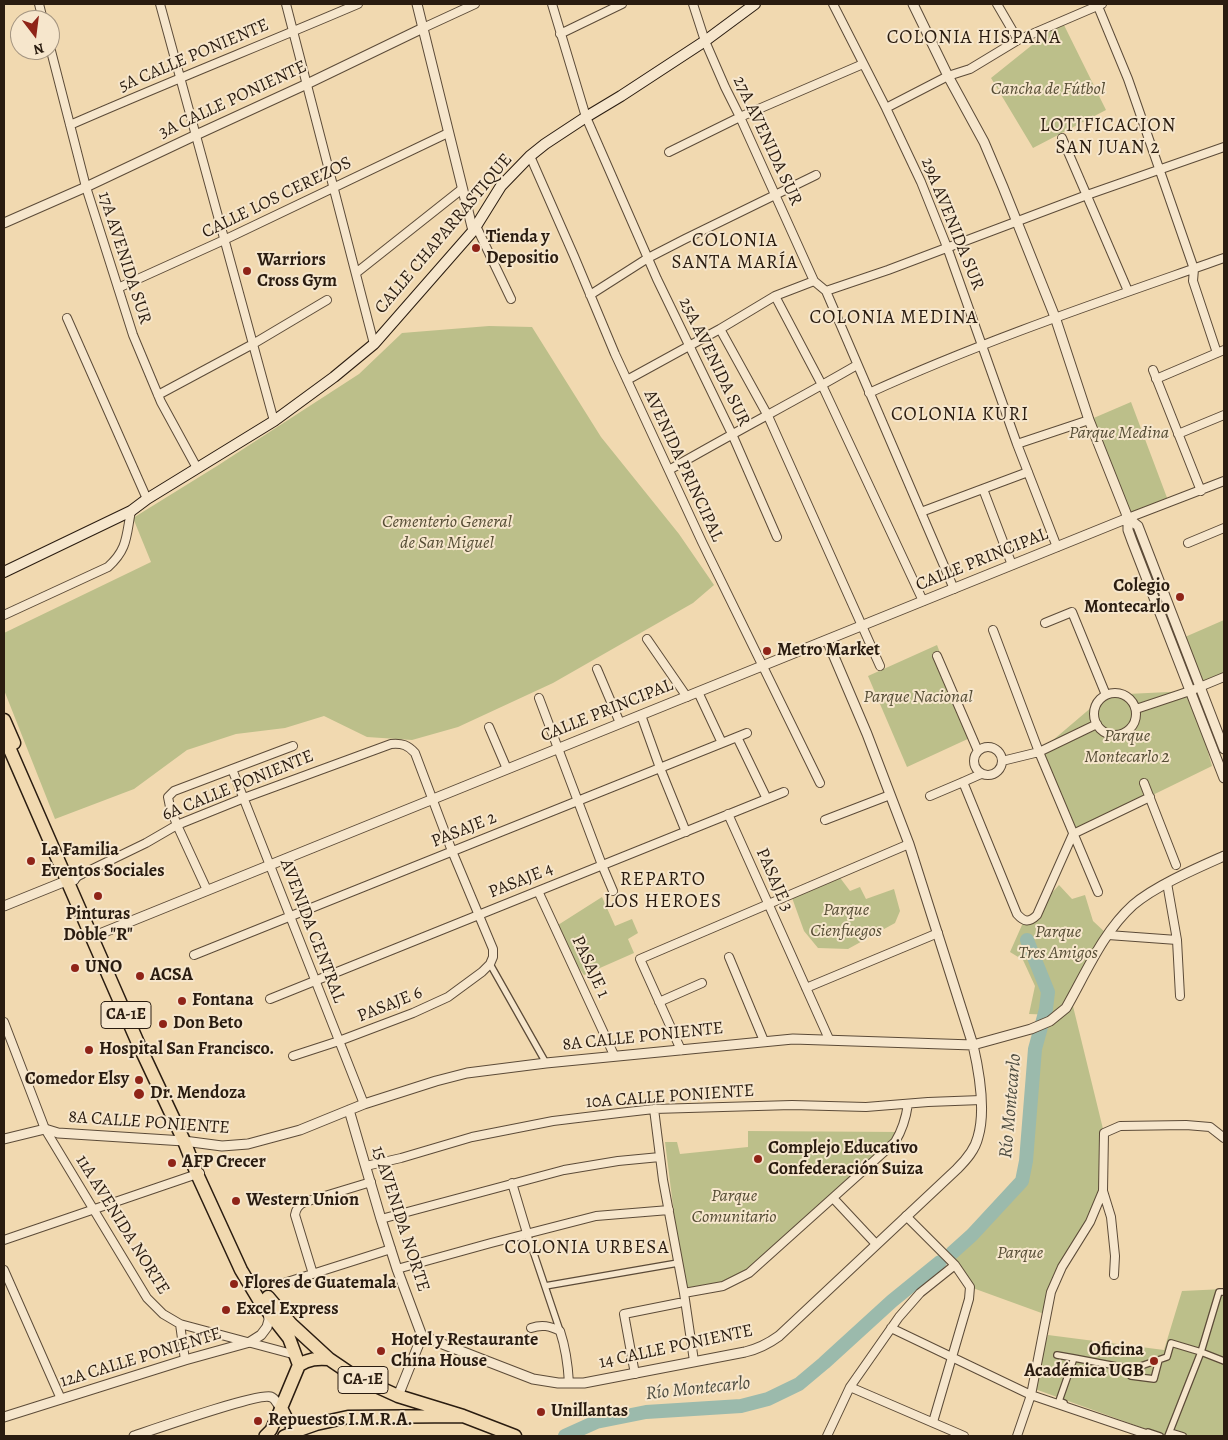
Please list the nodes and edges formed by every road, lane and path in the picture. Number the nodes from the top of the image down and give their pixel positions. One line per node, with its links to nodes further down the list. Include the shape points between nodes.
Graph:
1 (160, 4): 22 (street)
2 (286, 4): 15 (street)
3 (358, 4): 15 (street, 5A CALLE PONIENTE)
4 (417, 4): 14 (street)
5 (475, 4): 14 (street, 3A CALLE PONIENTE)
6 (552, 4): 16 (street, 25A AVENIDA SUR)
7 (622, 4): 16 (street)
8 (693, 4): 18 (street, 27A AVENIDA SUR)
9 (755, 4): 18 (main road, CALLE CHAPARRASTIQUE)
10 (833, 4): 20 (street, 29A AVENIDA SUR)
11 (913, 4): 21 (street)
12 (997, 4): 17 (street)
13 (1099, 4): 17 (street); 34 (street)
14 (423, 28): 23 (street, 3A CALLE PONIENTE); 28 (street)
15 (293, 32): 22 (street, 5A CALLE PONIENTE); 23 (street)
16 (560, 34): 25 (street, 25A AVENIDA SUR)
17 (1018, 40): 21 (street, via 970,69)
18 (705, 41): 25 (main road, CALLE CHAPARRASTIQUE); 26 (street, 27A AVENIDA SUR)
19 (53, 60): 27 (street, 17A AVENIDA SUR)
20 (863, 64): 24 (street, 29A AVENIDA SUR); 26 (street)
21 (948, 76): 24 (street); 41 (street, via 984,142)
22 (180, 77): 27 (street, 5A CALLE PONIENTE); 29 (street)
23 (307, 84): 29 (street, 3A CALLE PONIENTE); 37 (street)
24 (886, 108): 45 (street, 29A AVENIDA SUR)
25 (586, 118): 33 (main road, CALLE CHAPARRASTIQUE); 46 (street, 25A AVENIDA SUR)
26 (740, 118): 32 (street); 39 (street, 27A AVENIDA SUR)
27 (70, 125): 36 (street, 17A AVENIDA SUR)
28 (448, 133): 37 (street, CALLE LOS CEREZOS); 38 (street)
29 (196, 135): 36 (street, 3A CALLE PONIENTE); 44 (street)
30 (1062, 138): 40 (street)
31 (1224, 147): 34 (street)
32 (668, 152)
33 (530, 156): 43 (main road, CALLE CHAPARRASTIQUE, via 501,186); 54 (street, AVENIDA PRINCIPAL)
34 (1159, 170): 40 (street); 48 (street)
35 (816, 175): 39 (street)
36 (86, 187): 42 (street, 3A CALLE PONIENTE); 51 (street, 17A AVENIDA SUR)
37 (333, 187): 44 (street, CALLE LOS CEREZOS); 49 (street)
38 (462, 190): 43 (street); 49 (street)
39 (774, 195): 46 (street); 50 (street, 27A AVENIDA SUR)
40 (1087, 195): 41 (street); 53 (street)
41 (1016, 222): 45 (street); 58 (street)
42 (4, 223)
43 (475, 228): 56 (street); 62 (main road, CALLE CHAPARRASTIQUE)
44 (224, 240): 51 (street, CALLE LOS CEREZOS); 61 (street)
45 (947, 247): 52 (street); 63 (street, 29A AVENIDA SUR)
46 (648, 258): 54 (street); 64 (street, 25A AVENIDA SUR)
47 (1224, 258): 48 (street)
48 (1194, 268): 53 (street); 65 (street, via 1193,281)
49 (356, 273): 62 (street)
50 (814, 280): 52 (street, 27A AVENIDA SUR); 55 (street)
51 (118, 288): 72 (street, 17A AVENIDA SUR, via 133,336)
52 (826, 291): 66 (street, 27A AVENIDA SUR)
53 (1128, 291): 58 (street)
54 (590, 294): 69 (street, AVENIDA PRINCIPAL)
55 (775, 296): 60 (street); 70 (street)
56 (511, 299)
57 (327, 300): 61 (street)
58 (1055, 317): 63 (street); 75 (street)
59 (66, 318): 86 (street)
60 (720, 329): 64 (street); 74 (street)
61 (253, 344): 72 (street); 76 (street)
62 (374, 344): 76 (main road, CALLE CHAPARRASTIQUE, via 334,378)
63 (983, 344): 71 (street); 79 (street, 29A AVENIDA SUR)
64 (689, 346): 69 (street); 77 (street, 25A AVENIDA SUR)
65 (1221, 352): 68 (street)
66 (857, 365): 70 (street); 71 (street, 27A AVENIDA SUR)
67 (1153, 370): 68 (street)
68 (1156, 379): 78 (street)
69 (627, 380): 81 (street, AVENIDA PRINCIPAL)
70 (822, 385): 74 (street); 97 (street)
71 (869, 393): 88 (street, 27A AVENIDA SUR)
72 (158, 394): 80 (street, 17A AVENIDA SUR)
73 (1224, 415): 78 (street)
74 (768, 416): 77 (street); 102 (street)
75 (1089, 420): 79 (street); 89 (street)
76 (274, 421): 80 (main road, CALLE CHAPARRASTIQUE)
77 (732, 434): 81 (street); 91 (street, 25A AVENIDA SUR)
78 (1178, 434): 85 (street)
79 (1017, 444): 82 (street, 29A AVENIDA SUR)
80 (197, 468): 86 (main road, CALLE CHAPARRASTIQUE)
81 (669, 470): 107 (street, AVENIDA PRINCIPAL)
82 (1028, 472): 84 (street); 93 (street, 29A AVENIDA SUR)
83 (1224, 481): 85 (street)
84 (983, 488): 88 (street); 94 (street)
85 (1201, 491): 89 (street)
86 (147, 499): 87 (main road, CALLE CHAPARRASTIQUE)
87 (131, 511): 95 (main road, CALLE CHAPARRASTIQUE); 100 (street, via 124,547 108,567)
88 (920, 512): 96 (street, 27A AVENIDA SUR)
89 (1128, 518): 93 (street, CALLE PRINCIPAL); 98 (street, via 1138,526); 99 (street, via 1128,530)
90 (1224, 528): 92 (street)
91 (777, 537)
92 (1188, 543)
93 (1056, 547): 94 (street, CALLE PRINCIPAL)
94 (1012, 565): 96 (street, CALLE PRINCIPAL)
95 (4, 572)
96 (954, 588): 97 (street, CALLE PRINCIPAL)
97 (923, 601): 102 (street, CALLE PRINCIPAL)
98 (1170, 611): 99 (street); 111 (street)
99 (1160, 614): 112 (street)
100 (4, 615)
101 (1045, 623): 114 (street, via 1072,612)
102 (862, 626): 105 (street, CALLE PRINCIPAL); 108 (street)
103 (993, 630): 130 (street)
104 (647, 639): 115 (street)
105 (827, 640): 107 (street, CALLE PRINCIPAL); 142 (street)
106 (937, 656): 129 (street)
107 (762, 666): 113 (street, CALLE PRINCIPAL); 139 (street, AVENIDA PRINCIPAL)
108 (880, 666)
109 (597, 669): 119 (street)
110 (1224, 677): 111 (street)
111 (1200, 687): 112 (street); 128 (street)
112 (1190, 691): 117 (street); 131 (street)
113 (698, 692): 115 (street, CALLE PRINCIPAL); 125 (street)
114 (1106, 695): 117 (street, via 1125,695); 120 (street, via 1096,704 1094,718)
115 (687, 696): 118 (street, CALLE PRINCIPAL)
116 (539, 698): 127 (street)
117 (1136, 709): 120 (street, via 1135,722 1126,732 1113,735 1101,730)
118 (641, 715): 119 (street, CALLE PRINCIPAL); 133 (street)
119 (620, 723): 127 (street, CALLE PRINCIPAL)
120 (1097, 724): 130 (street)
121 (4, 727): 160 (highway, CA-1E)
122 (489, 727): 135 (street)
123 (747, 733): 124 (street, PASAJE 2)
124 (737, 737): 125 (street, PASAJE 2); 147 (street)
125 (722, 743): 133 (street, PASAJE 2)
126 (293, 746): 134 (street)
127 (557, 749): 135 (street, CALLE PRINCIPAL); 148 (street)
128 (1224, 749)
129 (978, 751): 132 (street, via 985,747 993,748 1000,753); 136 (street, via 975,767)
130 (1039, 752): 132 (street); 153 (street)
131 (1220, 756): 137 (street)
132 (1002, 761): 136 (street, via 997,772)
133 (660, 768): 148 (street, PASAJE 2); 152 (street)
134 (232, 769): 145 (street, AVENIDA CENTRAL); 151 (street, via 174,791 168,797)
135 (507, 769): 146 (street, CALLE PRINCIPAL)
136 (981, 774): 138 (street)
137 (1224, 778)
138 (963, 782): 143 (street); 153 (street, via 1021,920 1028,921 1037,915)
139 (820, 783)
140 (1144, 783): 144 (street)
141 (784, 792): 147 (street, PASAJE 4)
142 (890, 795): 150 (street); 154 (street)
143 (930, 796)
144 (1150, 797): 153 (street); 159 (street)
145 (244, 798): 146 (street, 6A CALLE PONIENTE, via 399,743 415,753); 151 (street, 6A CALLE PONIENTE); 157 (street, AVENIDA CENTRAL)
146 (432, 799): 155 (street); 157 (street, CALLE PRINCIPAL)
147 (767, 799): 149 (street, PASAJE 4)
148 (577, 801): 155 (street, PASAJE 2); 158 (street)
149 (728, 814): 152 (street, PASAJE 4); 166 (street, PASAJE 3)
150 (825, 820)
151 (177, 825): 160 (street, 6A CALLE PONIENTE); 162 (street)
152 (686, 832): 158 (street, PASAJE 4)
153 (1074, 834): 165 (street)
154 (909, 844): 166 (street); 170 (street)
155 (452, 851): 168 (street); 169 (street, PASAJE 2)
156 (1224, 856): 161 (street, 8A CALLE PONIENTE)
157 (270, 865): 162 (street, CALLE PRINCIPAL); 169 (street, AVENIDA CENTRAL)
158 (602, 865): 163 (street, PASAJE 4); 164 (street)
159 (1176, 865)
160 (71, 881): 167 (street, 6A CALLE PONIENTE); 171 (highway, CA-1E); 200 (highway, CA-1E, via 138,1043)
161 (1167, 883): 172 (street, 8A CALLE PONIENTE, via 1134,904); 173 (street)
162 (207, 890): 171 (street, CALLE PRINCIPAL)
163 (538, 891): 168 (street, PASAJE 4); 190 (street, PASAJE 1)
164 (613, 891)
165 (1098, 892)
166 (769, 905): 179 (street, PASAJE 3); 182 (street, via 640,959)
167 (4, 906)
168 (478, 915): 176 (street, via 493,949); 177 (street, PASAJE 4)
169 (290, 916): 174 (street, PASAJE 2); 177 (street, AVENIDA CENTRAL)
170 (938, 933): 179 (street); 187 (street)
171 (97, 935): 200 (highway, CA-1E)
172 (1108, 935): 173 (street); 187 (street, 8A CALLE PONIENTE, via 1066,1008 1050,1021 1031,1029)
173 (1177, 940): 180 (street)
174 (194, 955)
175 (729, 957): 186 (street)
176 (490, 964): 185 (street, PASAJE 6, via 448,997); 191 (street)
177 (315, 980): 181 (street, PASAJE 4); 185 (street, AVENIDA CENTRAL)
178 (702, 983): 182 (street)
179 (806, 988): 184 (street, PASAJE 3)
180 (1180, 996)
181 (270, 999)
182 (659, 1002): 188 (street)
183 (4, 1022): 197 (street, 11A AVENIDA NORTE)
184 (829, 1039): 186 (street, 8A CALLE PONIENTE); 187 (street, 8A CALLE PONIENTE)
185 (339, 1041): 189 (street, PASAJE 6); 193 (street, AVENIDA CENTRAL)
186 (764, 1041): 188 (street, 8A CALLE PONIENTE)
187 (973, 1045): 192 (street)
188 (681, 1050): 190 (street, 8A CALLE PONIENTE)
189 (293, 1056)
190 (614, 1056): 191 (street, 8A CALLE PONIENTE)
191 (546, 1062): 193 (street, 8A CALLE PONIENTE, via 467,1073)
192 (981, 1100): 194 (street, 10A CALLE PONIENTE); 210 (street, 14 CALLE PONIENTE, via 978,1136 966,1160)
193 (364, 1104): 196 (street, 8A CALLE PONIENTE)
194 (908, 1104): 195 (street, 10A CALLE PONIENTE, via 866,1108 792,1105); 207 (street, via 905,1121 895,1142)
195 (654, 1109): 201 (street); 202 (street, 10A CALLE PONIENTE, via 544,1123 472,1137)
196 (349, 1110): 200 (street, 8A CALLE PONIENTE, via 300,1130 248,1144 222,1146); 202 (street, 15 AVENIDA NORTE)
197 (45, 1129): 199 (street, 8A CALLE PONIENTE); 200 (street, 8A CALLE PONIENTE, via 58,1133); 208 (street, 11A AVENIDA NORTE)
198 (1224, 1138): 206 (street, via 1210,1127 1186,1125 1120,1126 1104,1133)
199 (4, 1140)
200 (187, 1141): 203 (highway, CA-1E)
201 (660, 1157): 205 (street, via 564,1170); 209 (street)
202 (366, 1166): 204 (street, 15 AVENIDA NORTE)
203 (199, 1173): 208 (street); 227 (highway, CA-1E, via 241,1270); 238 (highway, CA-1E, via 254,1278 284,1317)
204 (370, 1182): 211 (street, 15 AVENIDA NORTE); 220 (street, via 305,1202 296,1210)
205 (512, 1183): 211 (street); 212 (street)
206 (1104, 1191): 221 (street, via 1111,1217); 248 (street, via 1051,1292)
207 (833, 1198): 214 (street); 225 (street, via 749,1273 723,1286)
208 (93, 1210): 213 (street); 228 (street, 11A AVENIDA NORTE, via 147,1298 163,1314)
209 (669, 1210): 212 (street, via 596,1216); 216 (street)
210 (906, 1216): 214 (street, 14 CALLE PONIENTE); 217 (street)
211 (381, 1219): 215 (street, 15 AVENIDA NORTE)
212 (528, 1233): 219 (street); 223 (street)
213 (4, 1240)
214 (876, 1244): 242 (street, 14 CALLE PONIENTE, via 769,1344 746,1352)
215 (391, 1250): 219 (street, 15 AVENIDA NORTE); 220 (street)
216 (678, 1263): 223 (street); 225 (street)
217 (955, 1265): 230 (street, via 920,1293); 236 (street, via 970,1288)
218 (4, 1270): 250 (street)
219 (397, 1270): 232 (street, 15 AVENIDA NORTE)
220 (312, 1274): 222 (street)
221 (1114, 1276)
222 (284, 1283)
223 (544, 1286): 231 (street)
224 (1224, 1292): 234 (street, via 1219,1292)
225 (684, 1293): 242 (street)
226 (679, 1303): 245 (street, via 624,1314)
227 (268, 1311): 233 (street, 12A CALLE PONIENTE, via 268,1327); 240 (highway, CA-1E, via 289,1338)
228 (180, 1324): 233 (street, 11A AVENIDA NORTE); 239 (street)
229 (531, 1328): 231 (street, via 539,1325)
230 (891, 1328): 236 (street); 247 (street)
231 (560, 1331): 246 (street, via 566,1349)
232 (422, 1336): 246 (street, 14 CALLE PONIENTE, via 533,1379); 249 (street)
233 (250, 1342): 239 (street, 12A CALLE PONIENTE); 240 (street, 11A AVENIDA NORTE)
234 (1202, 1352): 241 (street, via 1172,1343 1167,1357); 243 (street); 257 (street)
235 (1057, 1355): 237 (street)
236 (952, 1357): 248 (street); 255 (street)
237 (1074, 1358): 244 (street); 266 (street, via 1059,1401)
238 (329, 1359): 240 (highway); 249 (highway, CA-1E, via 354,1376)
239 (185, 1360): 250 (street, 12A CALLE PONIENTE)
240 (297, 1360): 251 (highway)
241 (1159, 1360): 244 (street); 244 (street, via 1154,1379 1131,1376)
242 (694, 1361): 245 (street, 14 CALLE PONIENTE)
243 (1224, 1361)
244 (1132, 1369)
245 (635, 1374): 246 (street, 14 CALLE PONIENTE)
246 (569, 1383)
247 (850, 1386): 255 (street); 262 (street)
248 (1031, 1395): 264 (street); 265 (street)
249 (398, 1396): 252 (highway); 253 (highway, CA-1E)
250 (61, 1399): 254 (street, 12A CALLE PONIENTE)
251 (281, 1408): 256 (highway, via 290,1425); 258 (street, via 272,1397 261,1397); 259 (main road, via 272,1430)
252 (390, 1416): 253 (highway, CA-1E); 256 (highway, CA-1E, via 348,1417)
253 (463, 1416): 261 (highway, CA-1E)
254 (4, 1417)
255 (933, 1422): 263 (street)
256 (299, 1430): 260 (main road)
257 (1169, 1434): 267 (street)
258 (134, 1436)
259 (265, 1436)
260 (284, 1436)
261 (515, 1436)
262 (827, 1436)
263 (964, 1436)
264 (1018, 1436)
265 (1152, 1436)
266 (1160, 1436)
267 (1183, 1436)

